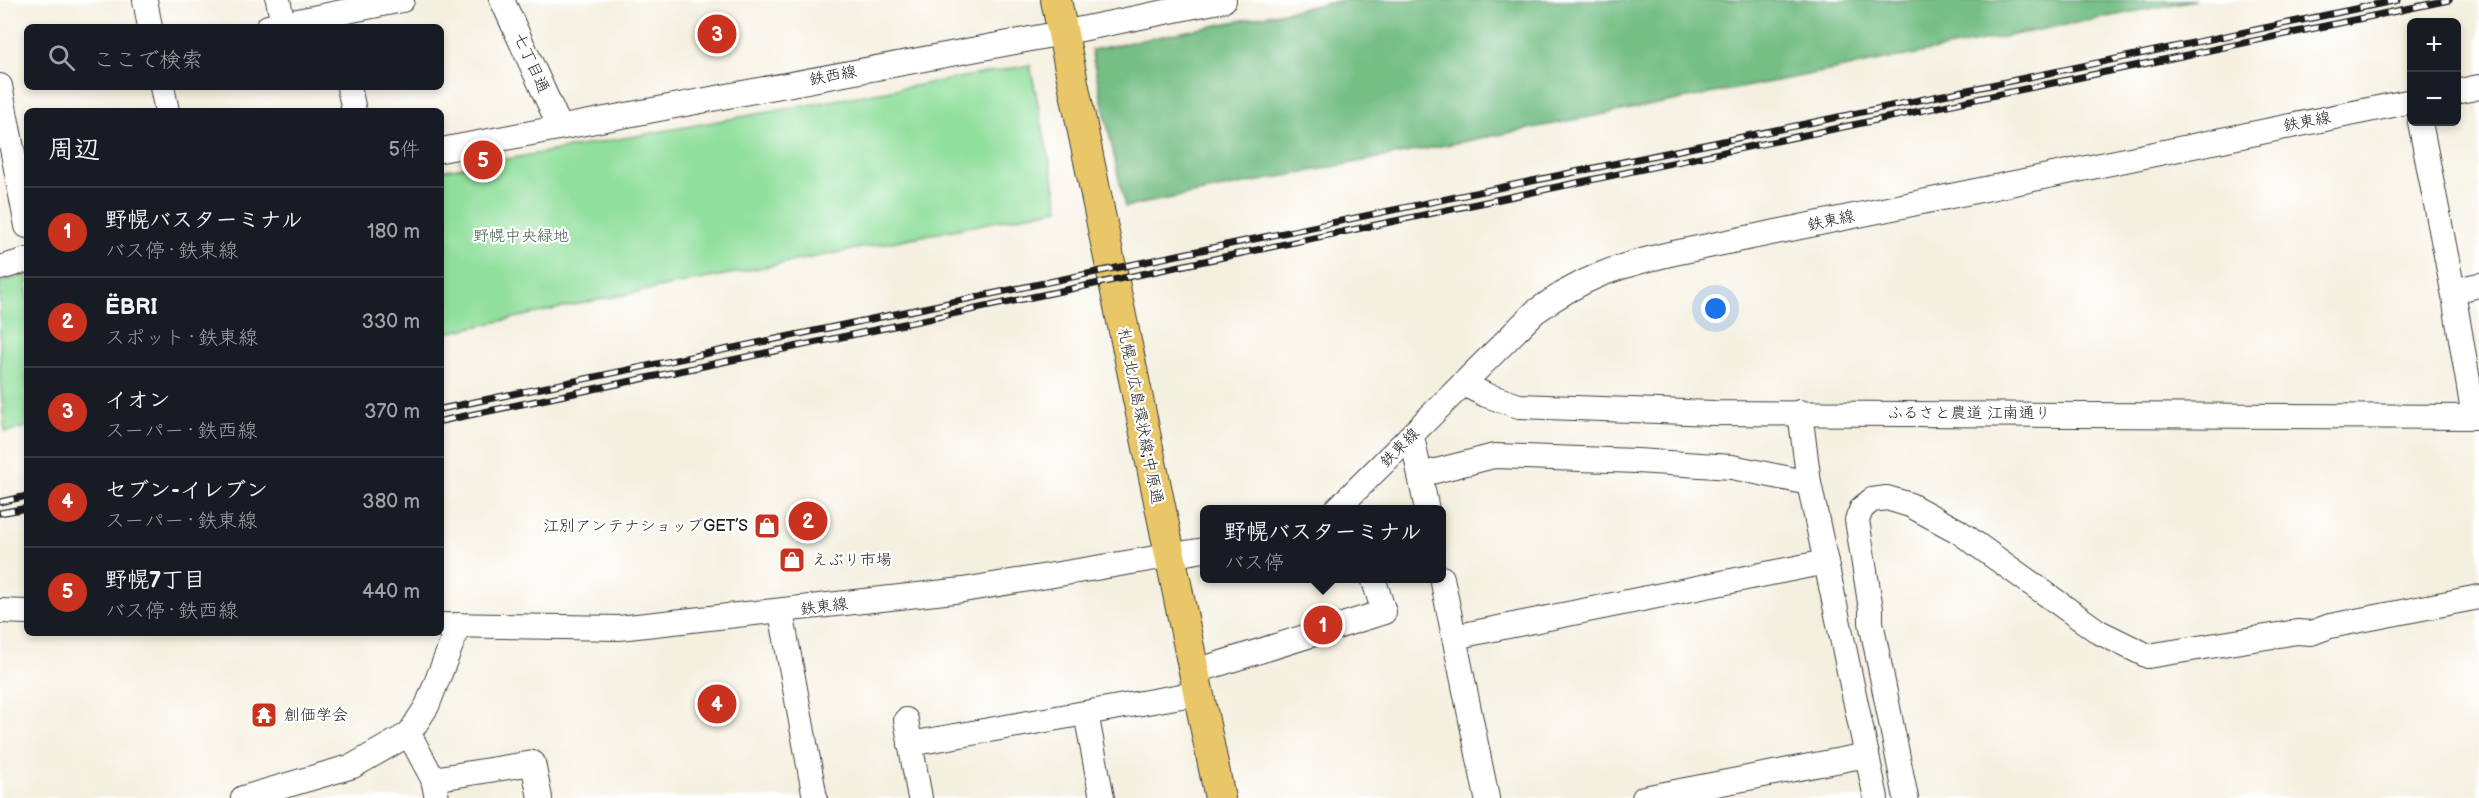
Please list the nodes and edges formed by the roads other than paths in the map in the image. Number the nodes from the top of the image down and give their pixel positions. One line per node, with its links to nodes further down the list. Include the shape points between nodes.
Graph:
1 (145, 0): 8 (street)
2 (278, 0): 9 (street)
3 (402, 0): 7 (street)
4 (502, 0): 21 (street, 七丁目通)
5 (1056, 0): 11 (main road, 札幌北広島環状線;中原通)
6 (1224, 0): 11 (street, 鉄西線)
7 (337, 20): 10 (street)
8 (149, 24)
9 (275, 24)
10 (287, 24)
11 (1062, 33): 21 (street, 鉄西線); 37 (main road, 札幌北広島環状線;中原通)
12 (0, 86): 23 (street)
13 (2479, 87): 16 (street)
14 (163, 90): 18 (street)
15 (350, 90): 19 (street)
16 (2461, 91)
17 (2407, 102): 28 (street, 鉄東線, via 1626,264 1581,282 1535,312)
18 (166, 108)
19 (354, 108)
20 (2421, 126): 27 (street)
21 (560, 127): 22 (street, 鉄西線)
22 (444, 149)
23 (24, 210)
24 (24, 261): 25 (street)
25 (0, 268)
26 (2479, 285): 27 (street)
27 (2453, 291): 30 (street)
28 (1463, 384): 29 (street, ふるさと農道 江南通り, via 1519,406); 31 (street, 鉄東線)
29 (1800, 412): 30 (street, ふるさと農道 江南通り); 33 (street)
30 (2476, 417)
31 (1412, 436): 32 (street); 34 (street, 鉄東線)
32 (1420, 475): 33 (street, via 1494,456 1732,468); 35 (street)
33 (1809, 483): 38 (street)
34 (1346, 505)
35 (1426, 505)
36 (1200, 551): 37 (street, 鉄東線)
37 (1169, 557): 44 (street, 鉄東線, via 963,590); 47 (main road, 札幌北広島環状線;中原通)
38 (1826, 562): 46 (street); 52 (street)
39 (1374, 583): 47 (street, via 1384,612)
40 (1443, 583): 46 (street)
41 (2479, 597): 63 (street, via 2311,633 2148,656 2098,632 1948,526 1910,505 1887,498 1872,500 1862,508 1857,520 1870,622)
42 (0, 610): 43 (street)
43 (24, 612)
44 (781, 612): 45 (street, 鉄東線, via 619,628); 54 (street)
45 (450, 625): 50 (street, via 427,706)
46 (1454, 638): 60 (street)
47 (1196, 682): 48 (street); 59 (main road, 札幌北広島環状線;中原通)
48 (1086, 713): 51 (street); 55 (street)
49 (906, 720): 51 (street)
50 (409, 734): 53 (street); 56 (street, via 353,766)
51 (910, 744): 58 (street)
52 (1867, 755): 61 (street); 62 (street)
53 (435, 789): 57 (street, via 533,763)
54 (809, 797)
55 (1094, 797)
56 (243, 798)
57 (540, 798)
58 (920, 798)
59 (1220, 798)
60 (1487, 798)
61 (1644, 798)
62 (1876, 798)
63 (1906, 798)

